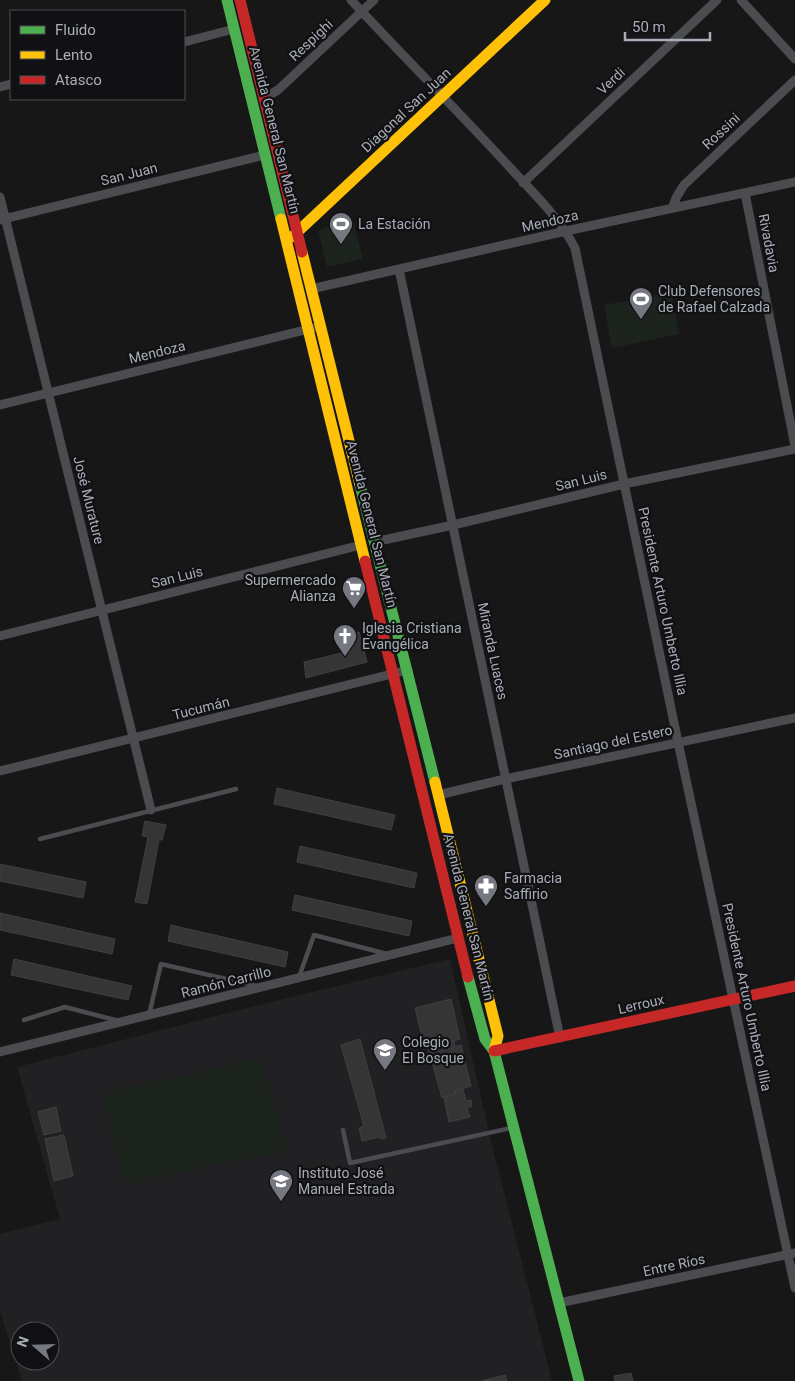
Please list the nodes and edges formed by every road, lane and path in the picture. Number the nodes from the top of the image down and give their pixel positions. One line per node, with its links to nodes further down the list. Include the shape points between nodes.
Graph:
1 (227, 0): 9 (main road, Avenida General San Martín)
2 (240, 0): 14 (main road, Avenida General San Martín)
3 (351, 0): 8 (street, Presidente Arturo Umberto Illia)
4 (374, 0): 8 (street, Respighi)
5 (544, 0): 13 (main road, Diagonal San Juan)
6 (717, 0): 17 (street, Verdi)
7 (741, 0): 11 (street)
8 (362, 12): 13 (street, Presidente Arturo Umberto Illia); 14 (street, Respighi, via 278,90)
9 (234, 29): 10 (street); 15 (main road, Avenida General San Martín)
10 (185, 42)
11 (795, 59)
12 (795, 80): 20 (street, Rossini, via 684,185)
13 (443, 96): 17 (street, Presidente Arturo Umberto Illia); 23 (main road, Diagonal San Juan)
14 (264, 98): 23 (main road, Avenida General San Martín)
15 (265, 155): 21 (street, San Juan); 24 (main road, Avenida General San Martín)
16 (795, 182): 18 (street, Mendoza)
17 (523, 183): 22 (street, Presidente Arturo Umberto Illia)
18 (745, 193): 20 (street, Mendoza); 30 (street, Rivadavia)
19 (0, 197): 21 (street, José Murature)
20 (672, 208): 22 (street, Mendoza)
21 (3, 220): 28 (street, José Murature)
22 (566, 231): 25 (street, Mendoza); 31 (street, Presidente Arturo Umberto Illia, via 575,248)
23 (298, 233): 24 (main road, Diagonal San Juan); 26 (main road, Avenida General San Martín)
24 (287, 239): 27 (main road, Avenida General San Martín)
25 (400, 269): 26 (street, Mendoza); 32 (street, Miranda Luaces)
26 (311, 289): 27 (main road, Avenida General San Martín)
27 (314, 328): 28 (street, Mendoza); 33 (main road, Avenida General San Martín); 34 (main road, Avenida General San Martín)
28 (48, 393): 29 (street, Mendoza); 35 (street, José Murature)
29 (0, 405)
30 (795, 447): 31 (street, San Luis)
31 (624, 484): 32 (street, San Luis); 41 (street, Presidente Arturo Umberto Illia)
32 (453, 525): 33 (street, San Luis); 43 (street, Miranda Luaces)
33 (374, 542): 37 (main road, Avenida General San Martín)
34 (361, 545): 35 (street, San Luis); 38 (main road, Avenida General San Martín)
35 (102, 609): 36 (street, San Luis); 40 (street, José Murature)
36 (0, 636)
37 (408, 670): 38 (street, Tucumán); 45 (main road, Avenida General San Martín)
38 (393, 674): 40 (street, Tucumán); 48 (main road, Avenida General San Martín)
39 (795, 718): 41 (street, Santiago del Estero)
40 (134, 738): 42 (street, Tucumán); 46 (street, José Murature)
41 (678, 742): 43 (street, Santiago del Estero); 53 (street, Presidente Arturo Umberto Illia)
42 (0, 771)
43 (505, 779): 45 (street, Santiago del Estero); 57 (street, Miranda Luaces)
44 (236, 789): 46 (lane)
45 (438, 795): 58 (main road, Avenida General San Martín, via 498,1036)
46 (151, 810): 47 (lane)
47 (40, 839)
48 (458, 938): 49 (street, Ramón Carrillo); 58 (main road, Avenida General San Martín, via 485,1039)
49 (390, 954): 50 (street, Ramón Carrillo); 50 (lane, via 314,935)
50 (298, 978): 52 (street, Ramón Carrillo)
51 (795, 986): 53 (main road, Lerroux)
52 (262, 987): 54 (street, Ramón Carrillo); 54 (lane, via 161,964)
53 (733, 999): 57 (main road, Lerroux); 62 (street, Presidente Arturo Umberto Illia)
54 (149, 1015): 56 (street, Ramón Carrillo)
55 (24, 1020): 56 (lane, via 65,1007)
56 (123, 1022): 59 (street, Ramón Carrillo)
57 (560, 1038): 58 (main road, Lerroux)
58 (494, 1051): 60 (main road, Avenida General San Martín)
59 (0, 1052)
60 (515, 1128): 61 (lane, via 350,1163); 64 (main road, Avenida General San Martín)
61 (343, 1130)
62 (792, 1254): 63 (street, Presidente Arturo Umberto Illia); 64 (street, Entre Ríos)
63 (795, 1288)
64 (559, 1303): 65 (main road, Avenida General San Martín)
65 (579, 1381)

